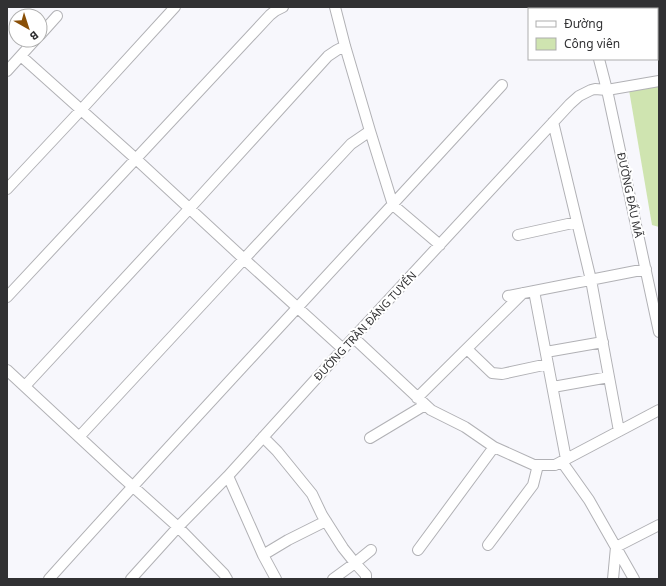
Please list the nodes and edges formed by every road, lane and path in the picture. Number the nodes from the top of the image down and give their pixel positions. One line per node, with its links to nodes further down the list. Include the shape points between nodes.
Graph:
1 (175, 7): 14 (street)
2 (283, 7): 17 (street, via 270,14)
3 (335, 7): 6 (street)
4 (57, 16): 5 (street)
5 (48, 26)
6 (345, 46): 16 (street); 20 (street, via 328,56)
7 (28, 48): 8 (street)
8 (21, 56): 10 (street); 14 (street)
9 (599, 60): 13 (street, ĐƯỜNG ĐẤU MÃ)
10 (7, 71)
11 (659, 81): 13 (street, ĐƯỜNG TRẦN ĐĂNG TUYỂN)
12 (502, 85): 19 (street)
13 (607, 90): 15 (street, ĐƯỜNG TRẦN ĐĂNG TUYỂN, via 595,89 579,96); 25 (street, ĐƯỜNG ĐẤU MÃ)
14 (81, 110): 17 (street); 18 (street)
15 (553, 122): 21 (street); 23 (street, ĐƯỜNG TRẦN ĐĂNG TUYỂN)
16 (370, 131): 19 (street); 24 (street, via 351,144)
17 (136, 159): 20 (street); 30 (street)
18 (7, 189)
19 (393, 205): 23 (street); 31 (street)
20 (189, 209): 24 (street); 41 (street)
21 (577, 222): 22 (street); 26 (street)
22 (518, 235)
23 (440, 245): 33 (street, ĐƯỜNG TRẦN ĐĂNG TUYỂN)
24 (244, 259): 31 (street); 47 (street)
25 (646, 269): 26 (street); 32 (street, ĐƯỜNG ĐẤU MÃ)
26 (591, 280): 27 (street); 34 (street)
27 (534, 291): 28 (street); 37 (street)
28 (523, 293): 29 (street); 36 (street)
29 (508, 296)
30 (7, 297)
31 (298, 308): 35 (street); 54 (street)
32 (659, 332)
33 (354, 338): 35 (street, ĐƯỜNG TRẦN ĐĂNG TUYỂN); 43 (street)
34 (602, 342): 37 (street); 40 (street)
35 (343, 349): 48 (street, ĐƯỜNG TRẦN ĐĂNG TUYỂN)
36 (467, 349): 38 (street, via 492,373 502,374); 43 (street)
37 (546, 352): 38 (street)
38 (548, 364): 42 (street)
39 (7, 370): 41 (street)
40 (609, 377): 42 (street); 46 (street)
41 (25, 386): 47 (street)
42 (553, 387): 51 (street)
43 (417, 398): 44 (street)
44 (425, 405): 49 (street); 50 (street, via 465,427)
45 (659, 410): 46 (street)
46 (619, 431): 51 (street)
47 (79, 437): 54 (street)
48 (263, 437): 53 (street, ĐƯỜNG TRẦN ĐĂNG TUYỂN); 55 (street, via 312,494)
49 (370, 438)
50 (494, 447): 52 (street); 61 (street)
51 (564, 461): 52 (street, via 555,465); 59 (street)
52 (538, 465): 58 (street, via 533,486)
53 (228, 476): 57 (street, ĐƯỜNG TRẦN ĐĂNG TUYỂN); 62 (street)
54 (132, 486): 57 (street); 65 (street)
55 (326, 521): 62 (street); 63 (street)
56 (659, 525): 59 (street)
57 (178, 528): 64 (street); 66 (street, ĐƯỜNG TRẦN ĐĂNG TUYỂN)
58 (488, 546)
59 (616, 547): 70 (street); 71 (street)
60 (371, 550): 63 (street)
61 (418, 550)
62 (263, 555): 67 (street)
63 (356, 563): 68 (street); 69 (street, via 366,575)
64 (223, 577)
65 (49, 579)
66 (131, 579)
67 (276, 579)
68 (333, 579)
69 (366, 579)
70 (613, 579)
71 (634, 579)

